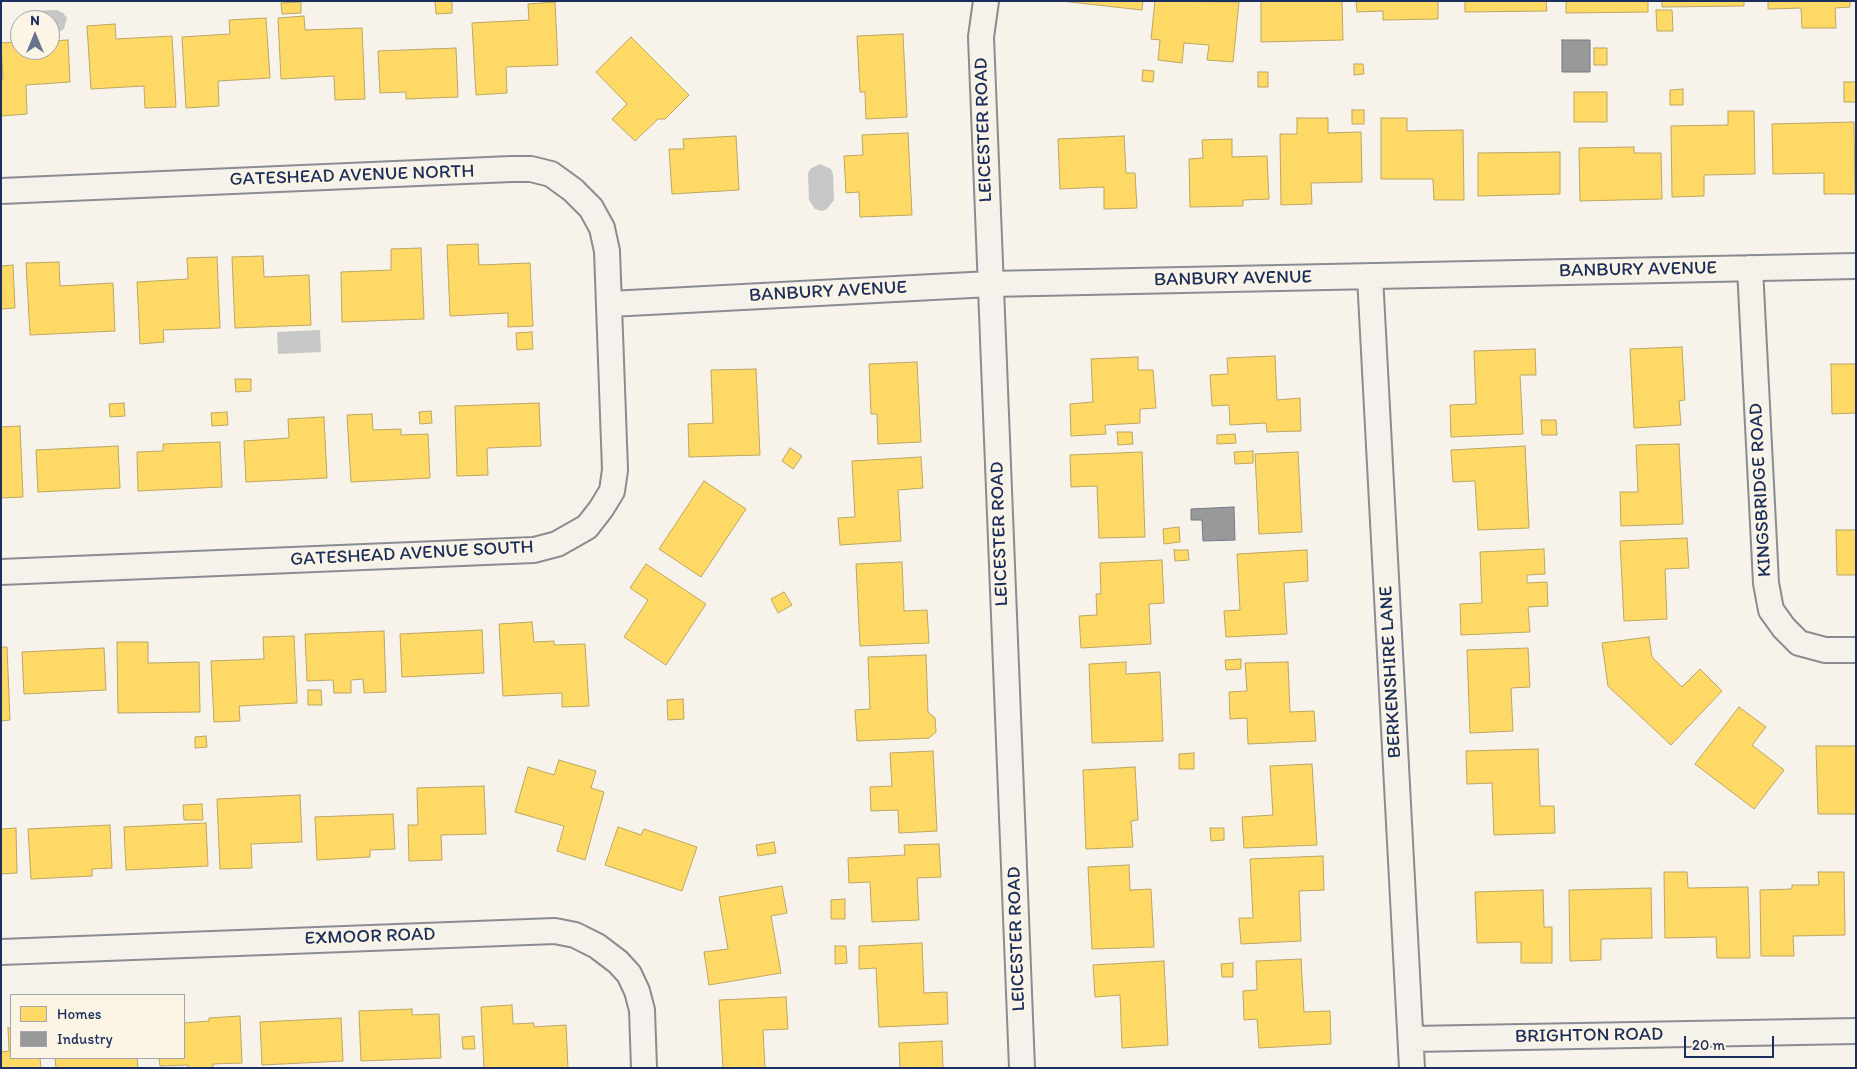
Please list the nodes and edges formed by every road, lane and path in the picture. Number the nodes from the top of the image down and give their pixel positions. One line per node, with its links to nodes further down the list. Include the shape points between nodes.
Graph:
1 (986, 1): 6 (street, LEICESTER ROAD, via 981,37)
2 (1, 191): 7 (street, GATESHEAD AVENUE NORTH, via 531,169 551,174 591,208 602,228 607,251)
3 (1856, 266): 4 (street, BANBURY AVENUE)
4 (1750, 268): 5 (street, BANBURY AVENUE); 9 (street, KINGSBRIDGE ROAD, via 1766,583 1771,610 1799,643 1825,650)
5 (1370, 276): 6 (street, BANBURY AVENUE); 12 (street, BERKENSHIRE LANE)
6 (990, 284): 7 (street, BANBURY AVENUE); 14 (street, LEICESTER ROAD)
7 (610, 304): 8 (street, GATESHEAD AVENUE SOUTH, via 615,470 612,491 587,527 557,544 534,550)
8 (1, 572)
9 (1856, 650)
10 (1, 952): 13 (street, EXMOOR ROAD, via 555,931 575,935 597,946 629,974 642,1010)
11 (1856, 1031): 12 (street, BRIGHTON ROAD)
12 (1412, 1039): 15 (street, BERKENSHIRE LANE)
13 (644, 1068)
14 (1022, 1068)
15 (1412, 1068)

